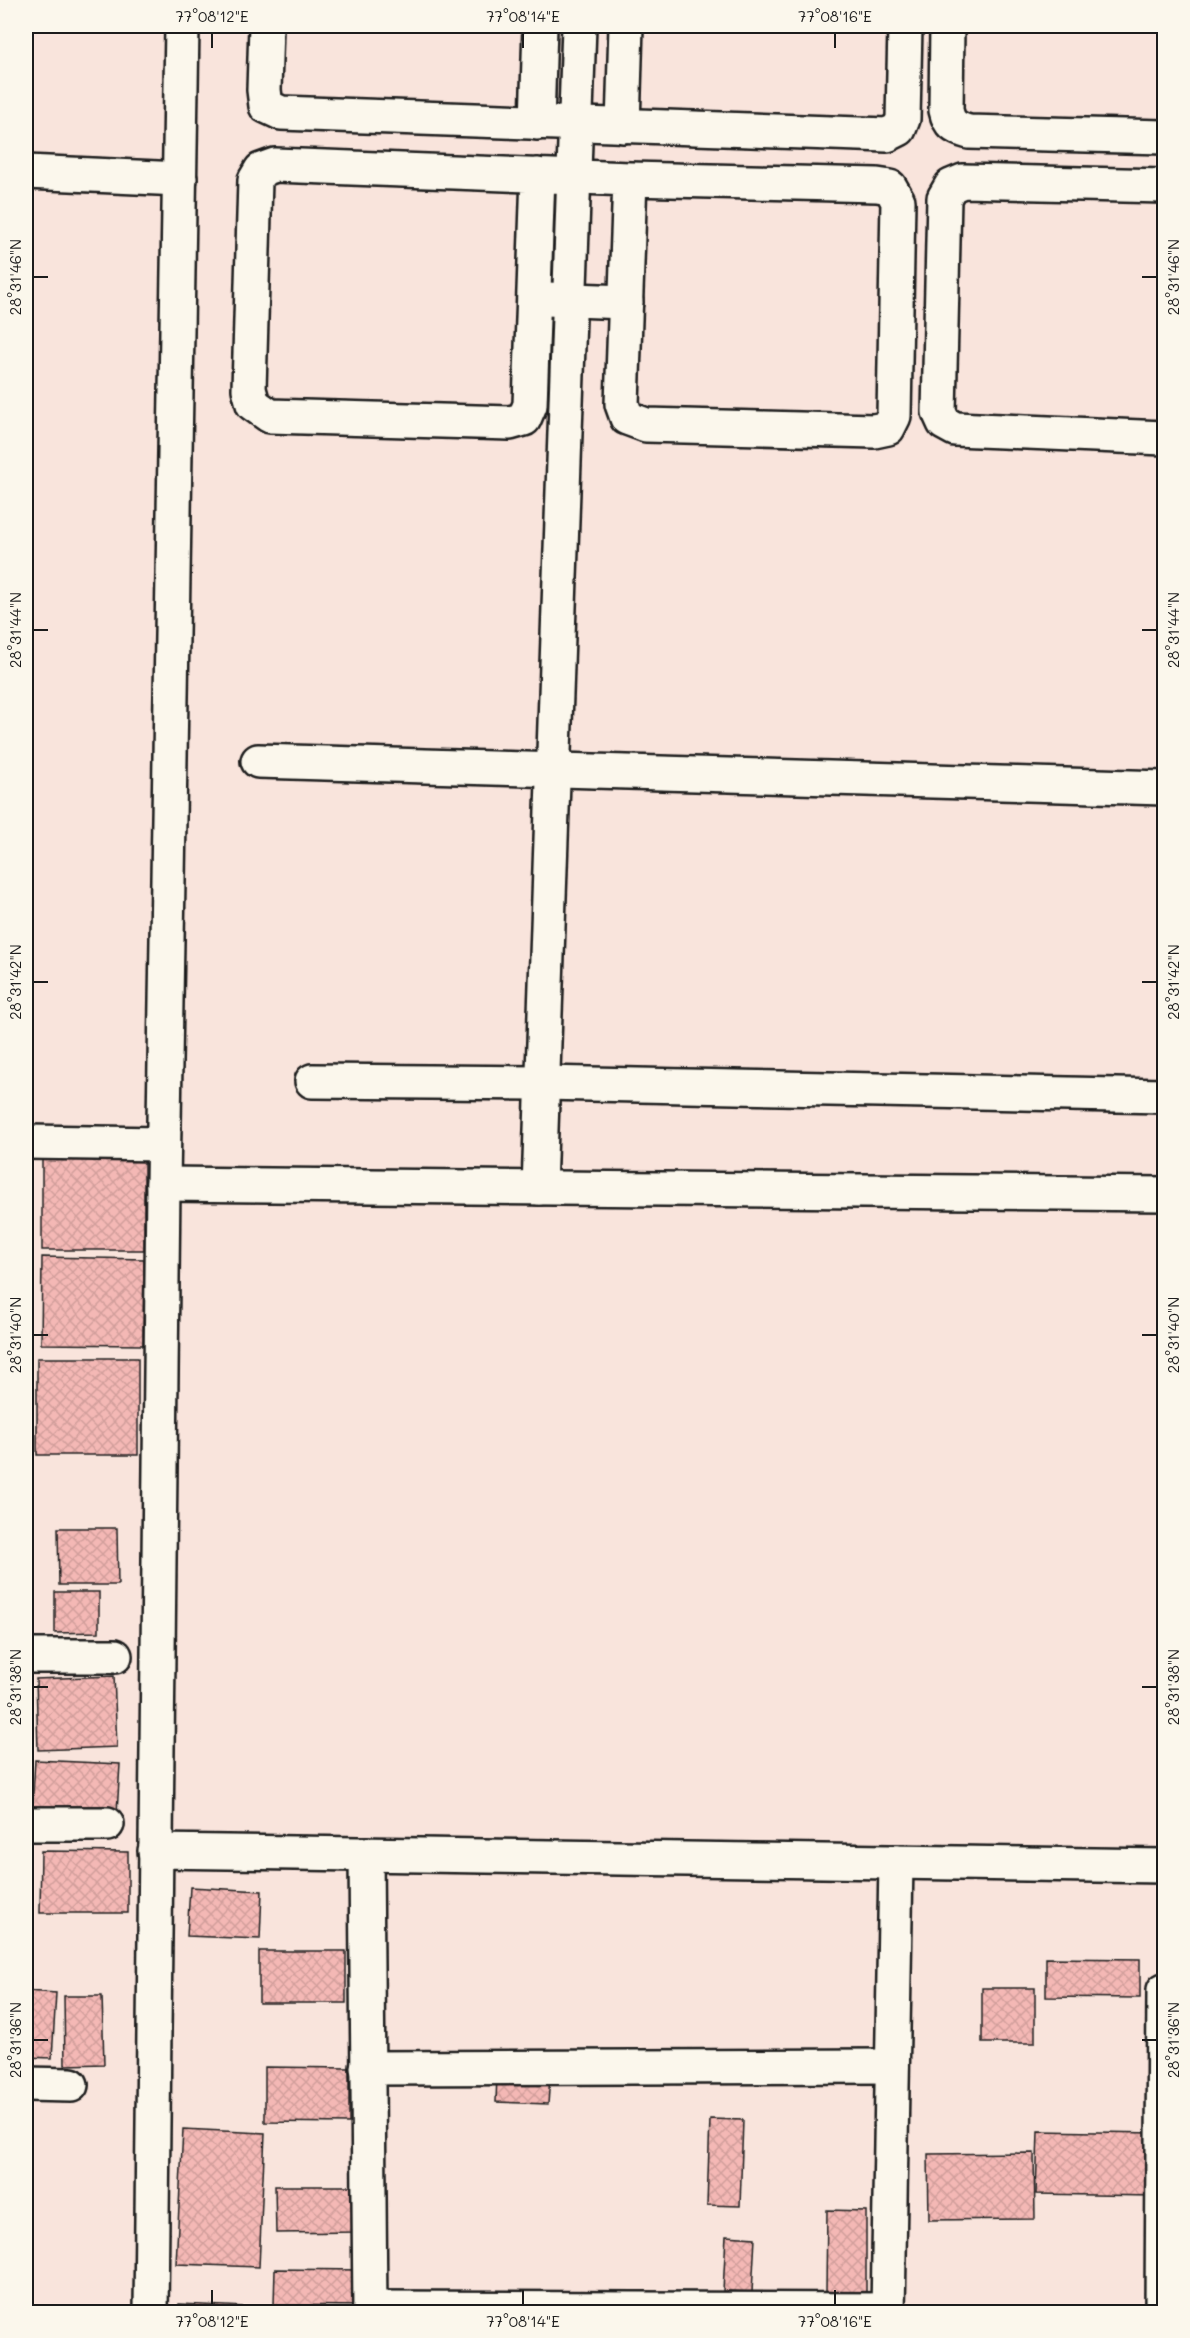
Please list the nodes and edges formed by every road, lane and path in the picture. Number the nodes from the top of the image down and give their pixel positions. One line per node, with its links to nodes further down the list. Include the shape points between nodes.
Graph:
1 (182, 26): 15 (street)
2 (266, 26): 8 (street, via 266,106 281,113)
3 (540, 26): 8 (street)
4 (579, 26): 9 (street)
5 (626, 26): 10 (street)
6 (904, 26): 10 (street, via 903,119 899,129 887,135)
7 (947, 26): 11 (street, via 946,110 949,123 958,129)
8 (537, 123): 9 (street)
9 (575, 124): 10 (street); 14 (street)
10 (624, 126)
11 (1164, 137)
12 (26, 172): 15 (street)
13 (538, 175): 14 (street); 18 (street); 18 (street, via 276,165 261,170 255,180 249,389 253,404 270,416 510,423 524,419 530,405)
14 (574, 176): 16 (street); 19 (street)
15 (180, 178): 29 (street)
16 (630, 178): 20 (street); 20 (street, via 890,188 897,201 894,417 888,428 874,431 646,425 627,418 622,404)
17 (1164, 186): 21 (street, via 963,181 951,186 944,198 939,412 944,423 955,429)
18 (533, 298): 19 (street)
19 (569, 299): 20 (street); 23 (street)
20 (626, 302)
21 (1164, 438)
22 (258, 761): 23 (street)
23 (553, 770): 24 (street); 26 (street)
24 (1164, 788)
25 (312, 1081): 26 (street)
26 (542, 1083): 27 (street); 31 (street)
27 (1164, 1096)
28 (26, 1142): 29 (street)
29 (163, 1144): 30 (street)
30 (163, 1184): 31 (street); 37 (street)
31 (539, 1188): 32 (street)
32 (1164, 1194)
33 (26, 1656): 34 (street)
34 (115, 1656)
35 (26, 1824): 36 (street)
36 (107, 1824)
37 (155, 1851): 38 (street); 48 (street)
38 (366, 1854): 39 (street); 43 (street)
39 (896, 1862): 40 (street); 42 (street)
40 (1164, 1866)
41 (1164, 1990): 49 (street)
42 (892, 2066): 43 (street); 47 (street)
43 (367, 2068): 46 (street)
44 (26, 2084): 45 (street)
45 (71, 2085)
46 (370, 2310): 47 (street)
47 (888, 2311)
48 (151, 2313)
49 (1162, 2313)

